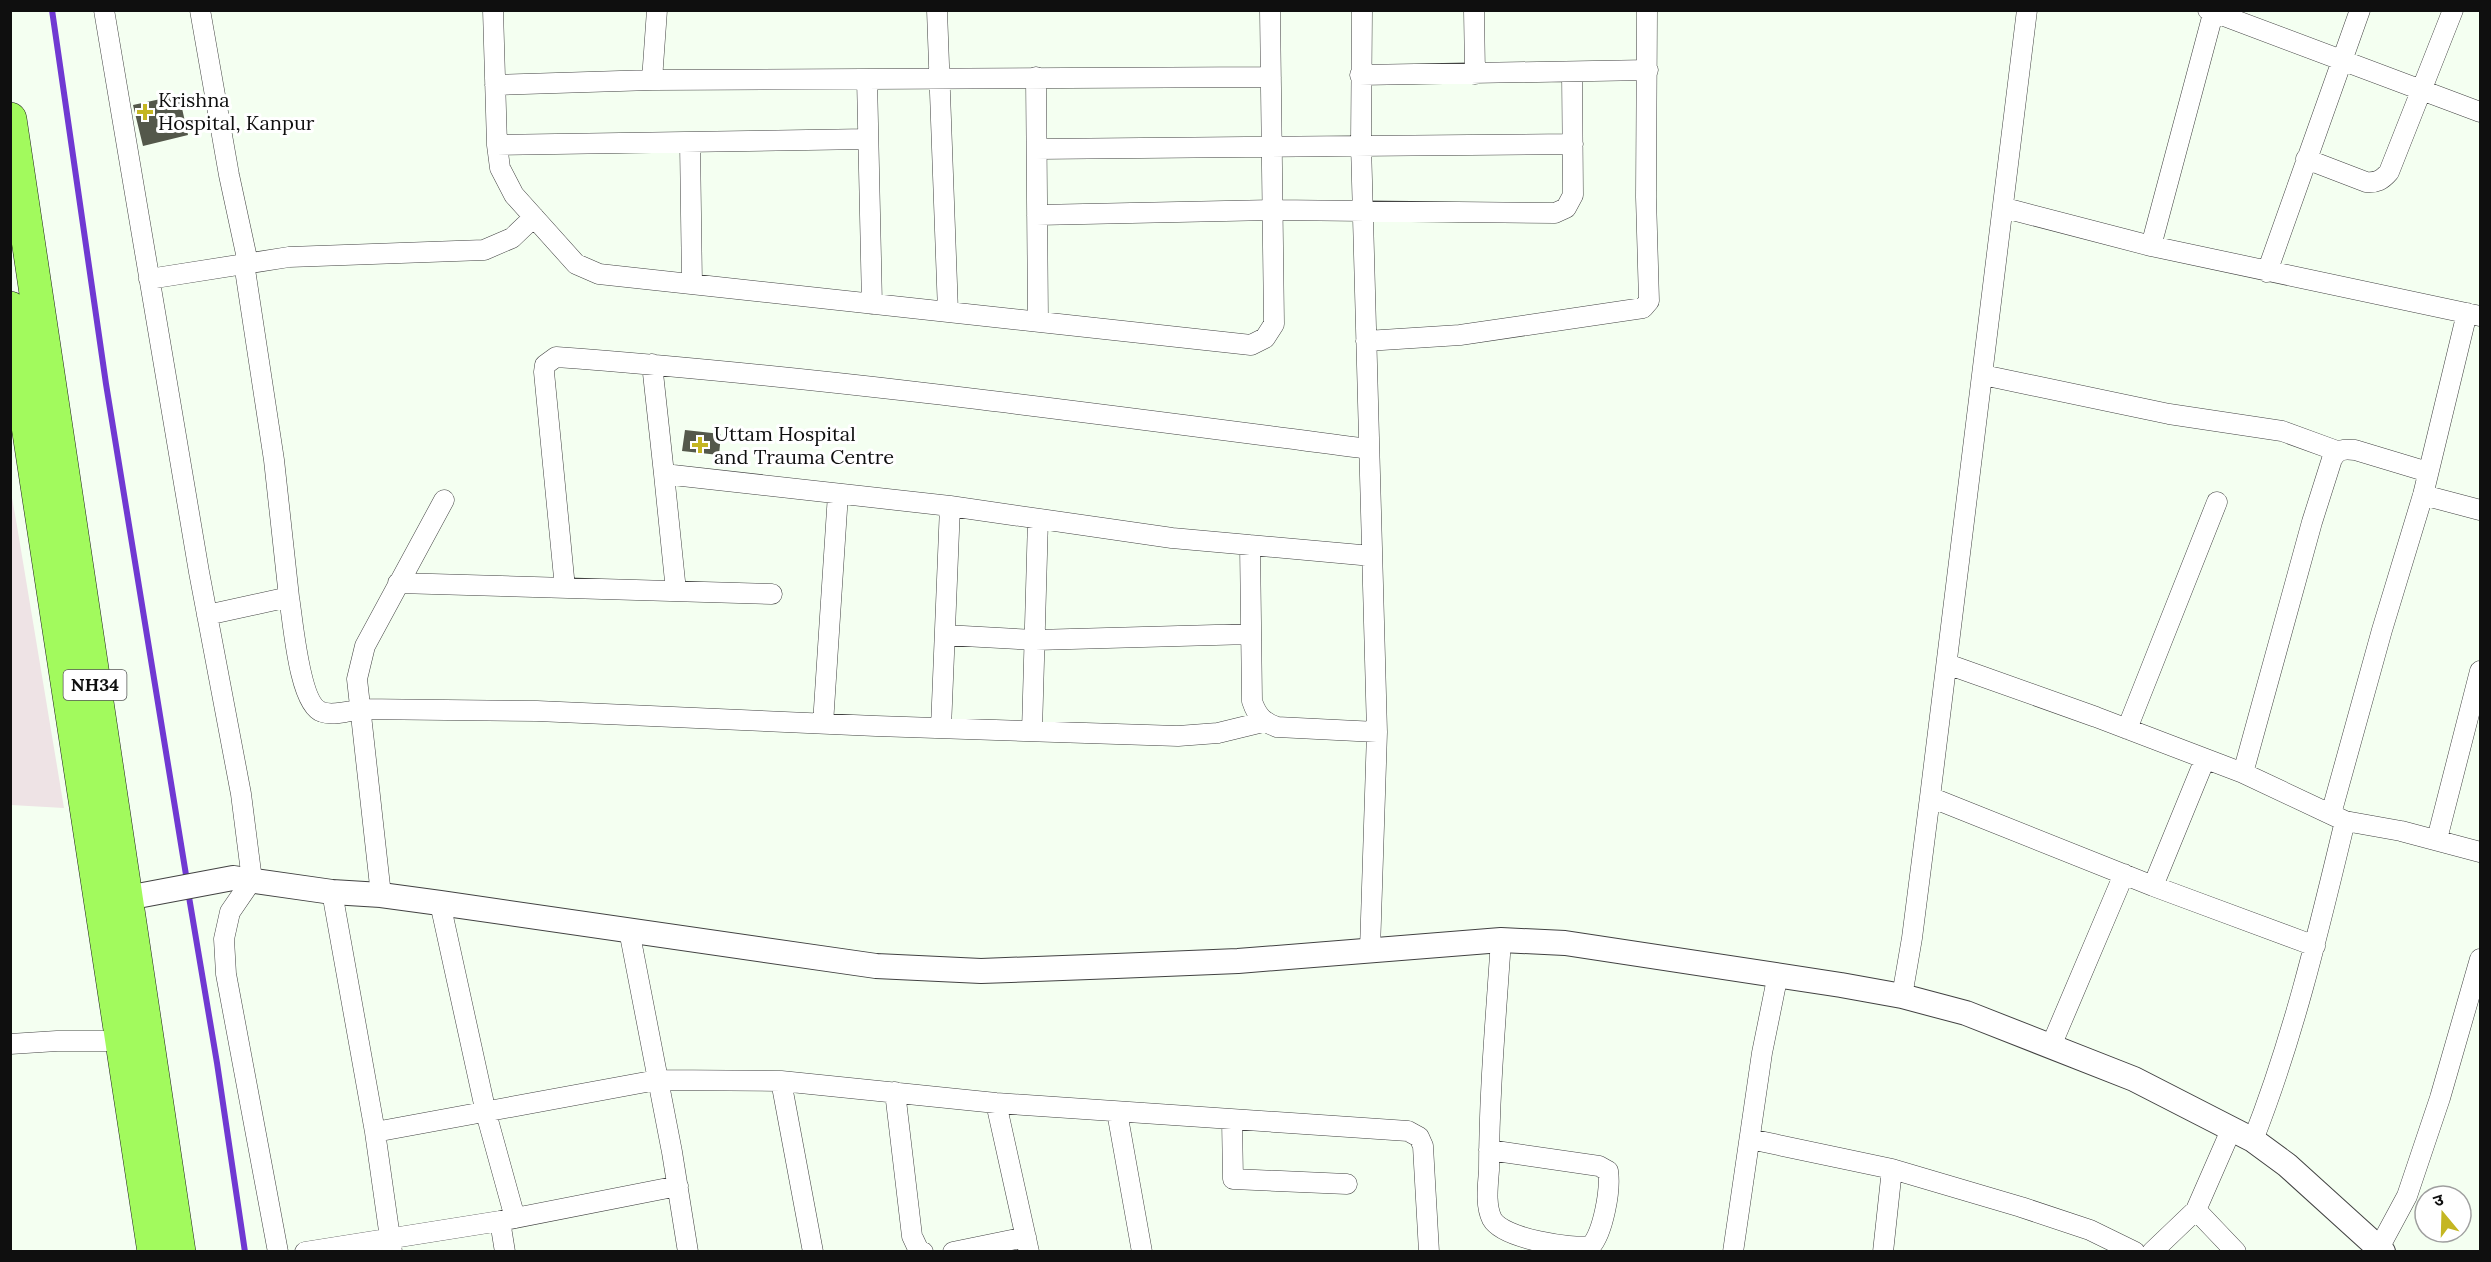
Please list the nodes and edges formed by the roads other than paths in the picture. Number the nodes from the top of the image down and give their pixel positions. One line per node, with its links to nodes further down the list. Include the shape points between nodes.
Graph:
1 (104, 10): 44 (street)
2 (200, 10): 42 (street)
3 (493, 10): 24 (street)
4 (657, 10): 23 (street)
5 (937, 10): 21 (street)
6 (1270, 10): 20 (street)
7 (1362, 10): 18 (street)
8 (1474, 10): 17 (street)
9 (1647, 10): 15 (street)
10 (2027, 10): 36 (street)
11 (2360, 10): 14 (street)
12 (2453, 10): 25 (street)
13 (2212, 11): 14 (street); 41 (street)
14 (2343, 61): 25 (street); 35 (street)
15 (1648, 70): 16 (street); 51 (street, via 1649,301 1643,308 1460,335)
16 (1572, 72): 17 (street); 31 (street)
17 (1475, 74): 18 (street)
18 (1360, 75): 30 (street)
19 (1036, 77): 20 (street); 21 (street); 34 (street)
20 (1271, 77): 33 (street)
21 (939, 78): 22 (street); 48 (street)
22 (867, 79): 23 (street); 28 (street)
23 (652, 80): 24 (street)
24 (495, 85): 32 (street)
25 (2422, 91): 26 (street); 35 (street, via 2389,172 2382,180 2366,182)
26 (2481, 112)
27 (10, 119): 96 (highway, NH34)
28 (867, 139): 29 (street); 46 (street)
29 (690, 143): 32 (street); 45 (street)
30 (1361, 144): 31 (street); 33 (street); 38 (street)
31 (1574, 144): 38 (street, via 1573,195 1566,208 1555,213)
32 (497, 145): 40 (street, via 500,168 514,195)
33 (1272, 145): 34 (street); 37 (street)
34 (1036, 149): 39 (street)
35 (2306, 159): 43 (street)
36 (2005, 208): 41 (street); 53 (street)
37 (1273, 210): 38 (street); 39 (street); 50 (street, via 1274,324 1265,338 1251,345)
38 (1363, 210): 51 (street)
39 (1037, 215): 50 (street)
40 (534, 217): 42 (street, via 512,238 484,250 288,257); 45 (street, via 576,264 599,274)
41 (2151, 246): 43 (street)
42 (246, 263): 44 (street); 71 (street)
43 (2267, 272): 49 (street)
44 (149, 279): 72 (street)
45 (692, 284): 46 (street)
46 (872, 304): 48 (street)
47 (10, 308): 96 (highway, NH34)
48 (948, 312): 50 (street)
49 (2474, 315): 56 (street)
50 (1038, 321)
51 (1366, 341): 54 (street)
52 (652, 364): 54 (street, via 1002,402); 57 (street); 68 (street, via 556,357 545,365)
53 (1983, 375): 55 (street, via 2169,414 2282,431); 76 (street)
54 (1369, 449): 66 (street)
55 (2337, 452): 56 (street, via 2355,450); 86 (street, via 2312,522)
56 (2428, 472): 59 (street)
57 (664, 474): 58 (street); 69 (street)
58 (838, 494): 62 (street); 80 (street)
59 (2423, 495): 63 (street); 88 (street, via 2382,630)
60 (444, 500): 67 (street)
61 (2217, 502): 82 (street)
62 (950, 506): 64 (street); 74 (street)
63 (2481, 510)
64 (1038, 519): 65 (street); 75 (street)
65 (1250, 545): 66 (street); 73 (street)
66 (1372, 556): 84 (street)
67 (398, 583): 68 (street); 78 (street, via 365,646 357,679)
68 (565, 588): 69 (street)
69 (676, 591): 70 (street)
70 (772, 594)
71 (289, 597): 72 (street); 78 (street, via 310,703 321,712)
72 (207, 615): 92 (street, via 241,794)
73 (1251, 634): 75 (street); 79 (street, via 1252,701)
74 (945, 635): 75 (street); 81 (street)
75 (1035, 640): 83 (street)
76 (1947, 664): 82 (street); 87 (street)
77 (2481, 671): 89 (street)
78 (360, 709): 80 (street, via 537,711); 95 (street)
79 (1263, 722): 83 (street, via 1218,733 1178,736); 84 (street, via 1277,727)
80 (823, 724): 81 (street)
81 (940, 728): 83 (street)
82 (2127, 729): 85 (street)
83 (1032, 731)
84 (1377, 732): 101 (street)
85 (2205, 759): 86 (street); 93 (street)
86 (2243, 773): 88 (street)
87 (1930, 797): 91 (street); 104 (street)
88 (2338, 817): 89 (street); 100 (street)
89 (2437, 839): 90 (street)
90 (2481, 852)
91 (2124, 874): 93 (street); 107 (street)
92 (243, 879): 94 (street); 96 (street); 129 (street, via 224,939 226,974)
93 (2153, 886): 100 (street)
94 (332, 892): 95 (street); 115 (street)
95 (381, 895): 97 (street)
96 (113, 900): 105 (highway, NH34); 128 (highway, NH34)
97 (440, 903): 98 (street); 113 (street)
98 (629, 930): 101 (street, via 876,966 981,971 1238,961); 108 (street)
99 (1501, 940): 101 (street); 103 (street, via 1565,943); 118 (street)
100 (2315, 946): 116 (street, via 2290,1039)
101 (1370, 950)
102 (2481, 959): 126 (street, via 2407,1196)
103 (1778, 974): 104 (street); 117 (street)
104 (1902, 996): 107 (street, via 1966,1013)
105 (121, 1041): 106 (street); 127 (highway, NH34)
106 (10, 1044)
107 (2051, 1046): 116 (street, via 2134,1079)
108 (657, 1080): 109 (street); 113 (street); 121 (street)
109 (781, 1081): 110 (street); 133 (street)
110 (895, 1092): 111 (street); 134 (street, via 912,1236 919,1251)
111 (996, 1103): 112 (street); 124 (street)
112 (1117, 1112): 114 (street); 136 (street)
113 (486, 1113): 115 (street); 123 (street)
114 (1232, 1120): 120 (street, via 1233,1179); 137 (street, via 1408,1131 1419,1137 1425,1159)
115 (375, 1132): 125 (street)
116 (2242, 1135): 122 (street); 126 (street, via 2287,1165)
117 (1750, 1138): 119 (street); 138 (street)
118 (1489, 1150): 118 (street, via 1488,1209 1500,1229 1577,1248 1591,1246 1599,1237 1610,1182 1608,1171 1599,1166)
119 (1892, 1169): 139 (street); 140 (street, via 2041,1213)
120 (1347, 1184)
121 (678, 1186): 123 (street); 132 (street)
122 (2196, 1210): 141 (street); 142 (street)
123 (507, 1220): 125 (street); 131 (street)
124 (1028, 1244): 135 (street)
125 (391, 1245): 130 (street)
126 (2381, 1250)
127 (154, 1251)
128 (179, 1251)
129 (278, 1251)
130 (305, 1251)
131 (505, 1251)
132 (688, 1251)
133 (813, 1251)
134 (923, 1251)
135 (953, 1251)
136 (1142, 1251)
137 (1429, 1251)
138 (1732, 1251)
139 (1883, 1251)
140 (2135, 1251)
141 (2152, 1251)
142 (2236, 1251)

